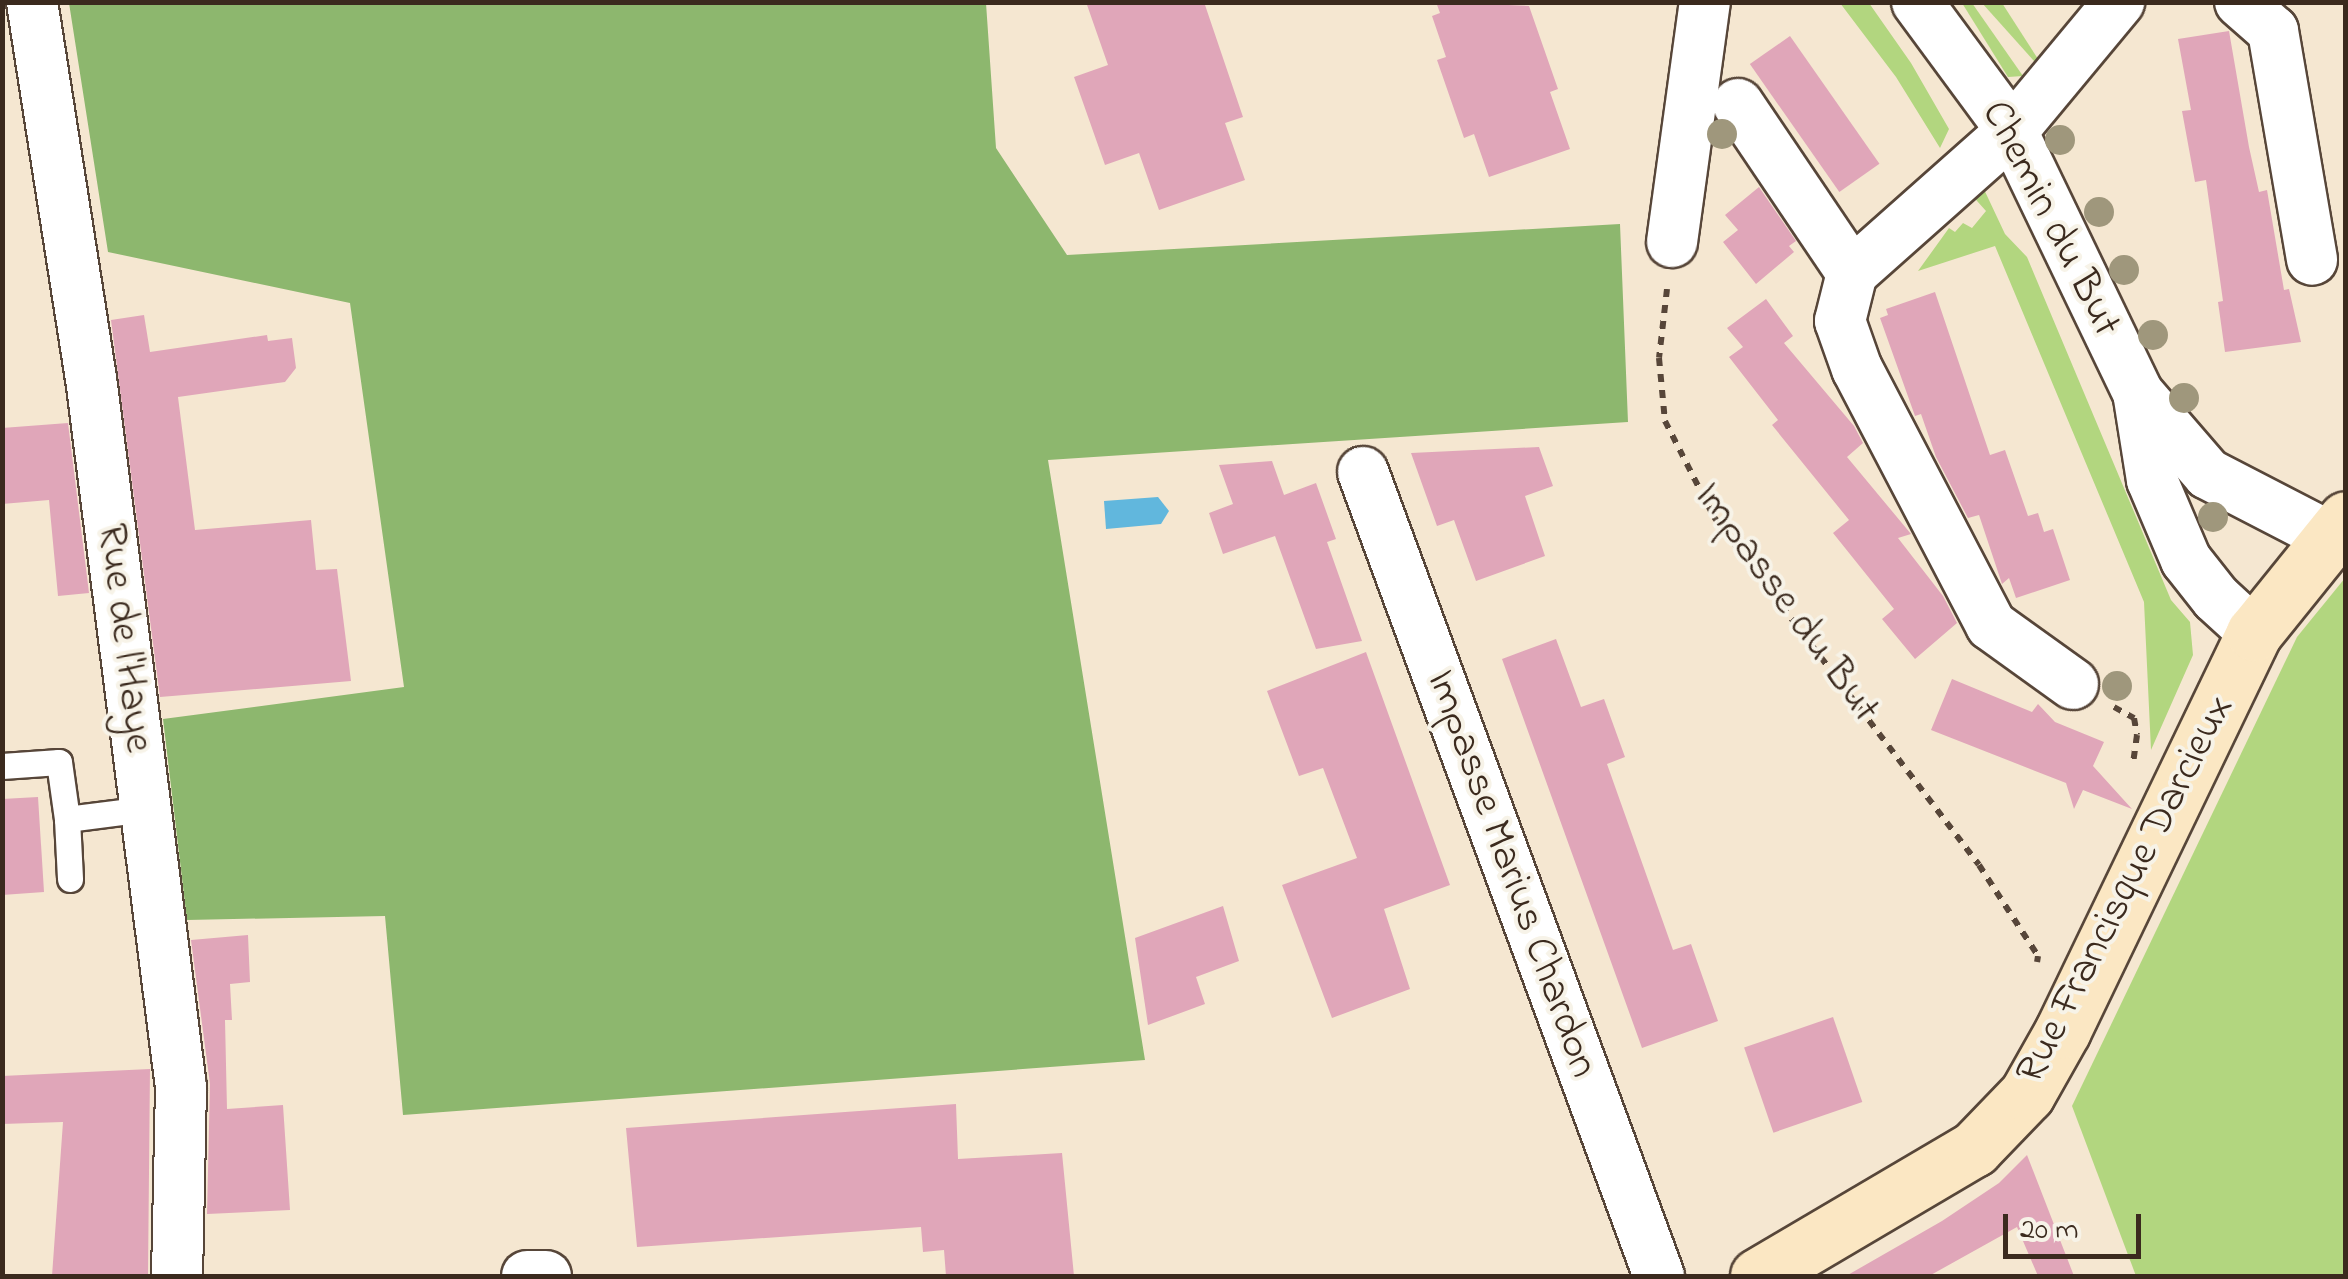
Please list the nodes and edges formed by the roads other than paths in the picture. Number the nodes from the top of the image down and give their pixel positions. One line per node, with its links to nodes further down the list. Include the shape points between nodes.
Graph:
1 (32, 2): 17 (street, Rue de l'Haye, via 91,378)
2 (1705, 2): 8 (street)
3 (1917, 2): 7 (street, Chemin du But)
4 (2119, 2): 7 (street)
5 (2240, 2): 9 (street, via 2273,31)
6 (1738, 104): 10 (street)
7 (2012, 131): 10 (street); 11 (street, Chemin du But)
8 (1672, 242)
9 (2312, 260)
10 (1852, 274): 15 (street, via 1840,322 1856,369 1992,624)
11 (2138, 392): 13 (street, Chemin du But, via 2208,474); 14 (street, Chemin du But, via 2152,480 2186,560)
12 (1363, 472): 23 (street, Impasse Marius Chardon)
13 (2337, 528): 14 (street, Rue Francisque Darcieux)
14 (2254, 633): 24 (street, Rue Francisque Darcieux, via 2027,1094 1974,1149)
15 (2074, 684)
16 (2, 766): 18 (lane, via 58,762)
17 (146, 810): 18 (lane); 20 (street, Rue de l'Haye, via 182,1087)
18 (67, 819): 19 (lane)
19 (70, 878)
20 (178, 1276)
21 (527, 1276): 22 (street)
22 (546, 1276)
23 (1659, 1276)
24 (1758, 1276)

